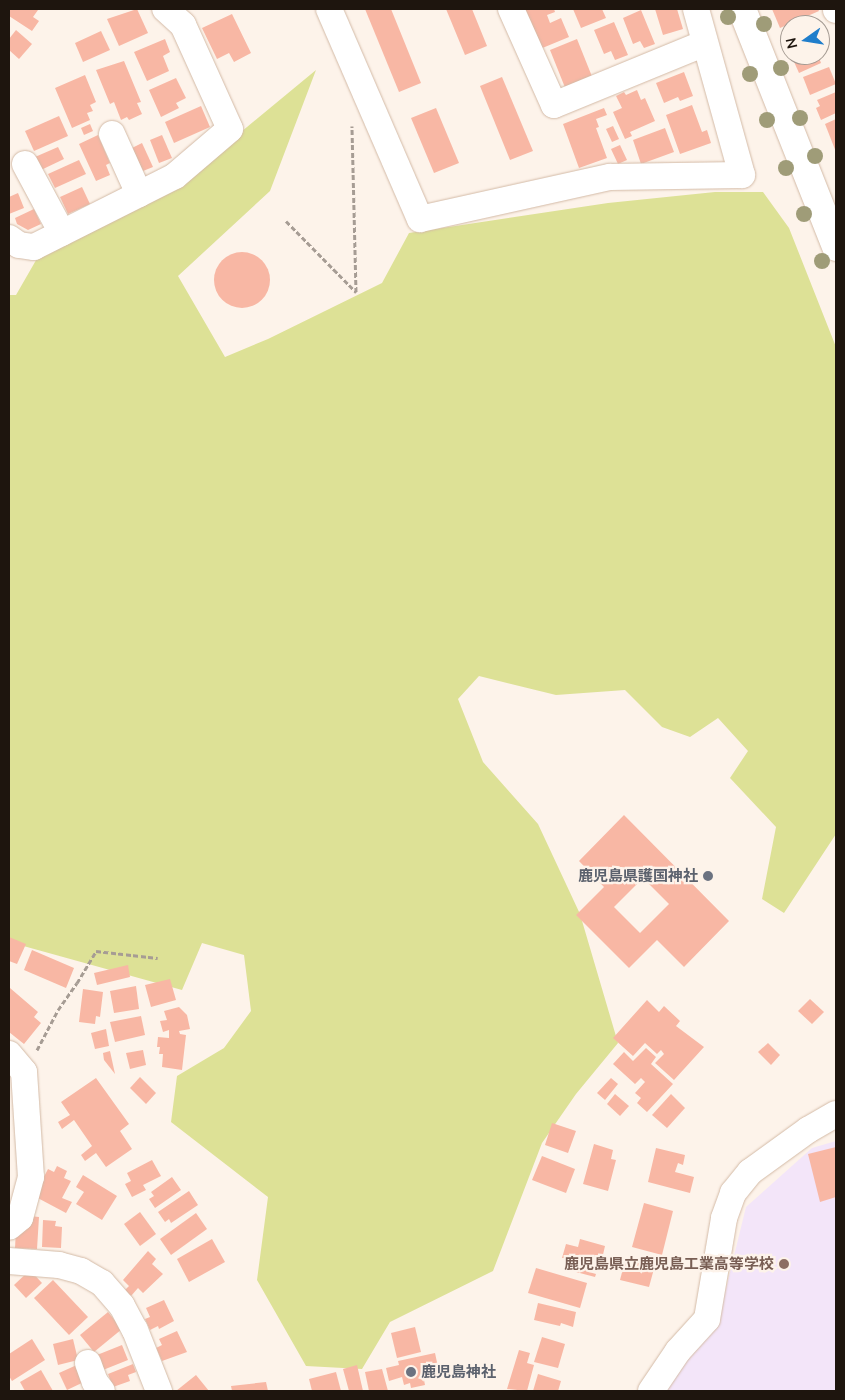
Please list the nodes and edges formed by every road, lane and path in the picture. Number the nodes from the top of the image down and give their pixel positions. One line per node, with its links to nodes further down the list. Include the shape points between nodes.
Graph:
1 (165, 9): 10 (street, via 183,25 230,129 175,176)
2 (329, 9): 6 (street, via 420,219 610,177 742,175)
3 (511, 9): 6 (street, via 554,105)
4 (696, 9): 6 (street)
5 (742, 9): 14 (street)
6 (705, 43)
7 (352, 123): 11 (path, via 356,292)
8 (112, 134): 10 (street)
9 (25, 164): 12 (street)
10 (139, 194): 12 (street)
11 (286, 221)
12 (62, 233): 13 (street, via 34,247 19,245)
13 (9, 238)
14 (836, 247)
15 (158, 958): 16 (path, via 96,951 77,984)
16 (17, 1063): 18 (street, via 31,1177 20,1218)
17 (836, 1114): 23 (street, via 750,1172 733,1192 724,1218 707,1319 678,1351)
18 (9, 1228)
19 (9, 1261): 22 (street, via 59,1265 81,1271 102,1283 122,1306 135,1330)
20 (88, 1363): 21 (street)
21 (102, 1391)
22 (159, 1391)
23 (652, 1391)

